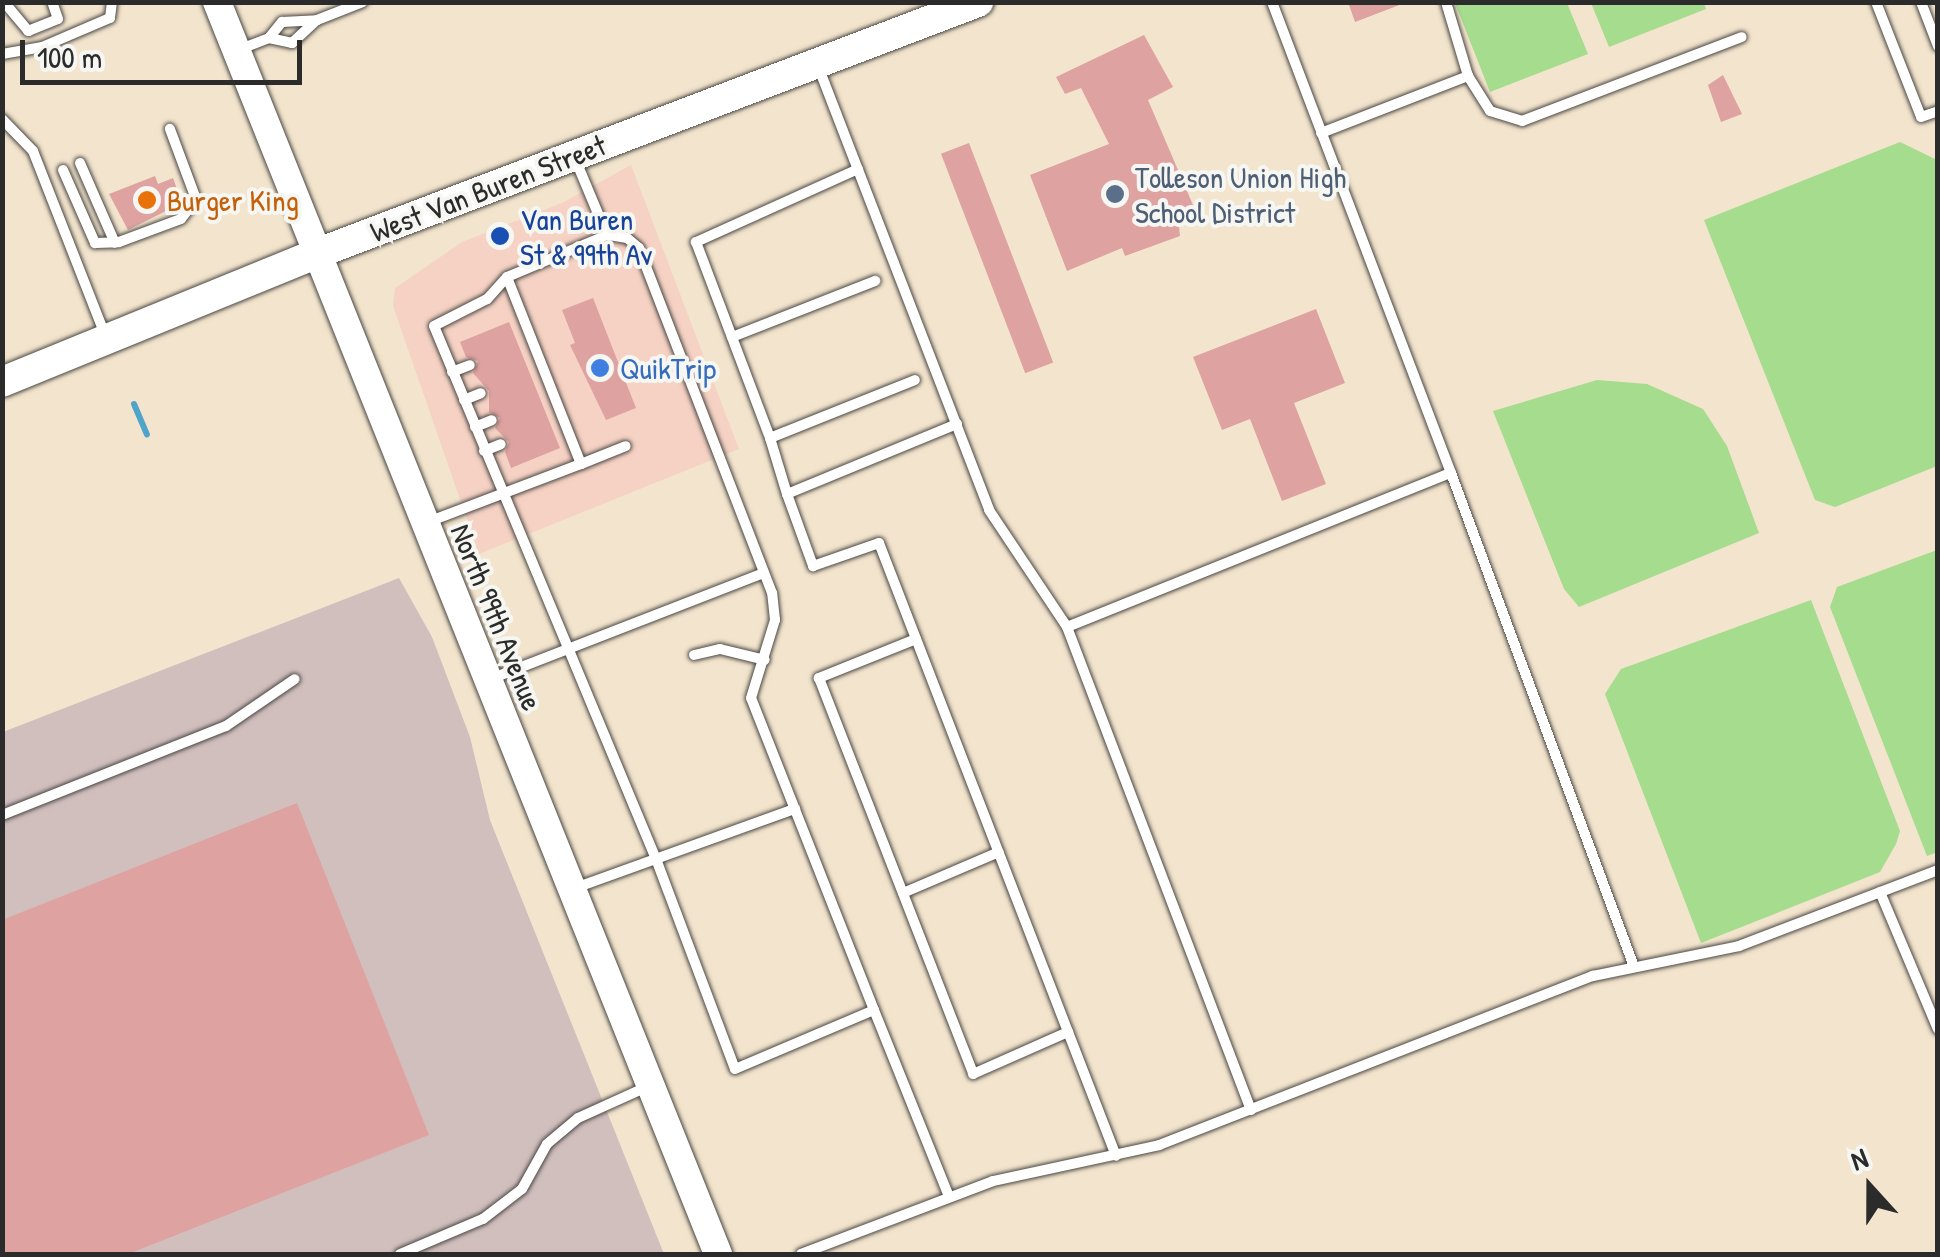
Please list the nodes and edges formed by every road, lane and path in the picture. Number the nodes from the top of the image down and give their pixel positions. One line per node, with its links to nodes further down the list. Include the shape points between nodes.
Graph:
1 (4, 2): 12 (lane, via 28,31)
2 (52, 2): 12 (lane)
3 (112, 2): 14 (lane, via 110,18)
4 (217, 2): 18 (main road, North 99th Avenue)
5 (363, 2): 11 (lane)
6 (978, 2): 20 (main road, West Van Buren Street)
7 (1272, 2): 25 (lane)
8 (1446, 2): 21 (lane)
9 (1876, 2): 22 (lane, via 1921,117)
10 (1921, 2): 17 (lane)
11 (341, 7): 13 (lane)
12 (58, 19): 14 (lane)
13 (317, 20): 16 (lane, via 282,22); 16 (lane, via 292,43)
14 (66, 37): 19 (lane)
15 (1742, 37): 21 (lane, via 1522,121 1490,110)
16 (269, 38): 18 (lane)
17 (1938, 46)
18 (235, 51): 32 (main road, North 99th Avenue)
19 (2, 54)
20 (818, 65): 26 (main road, West Van Buren Street); 28 (lane)
21 (1468, 76): 25 (lane)
22 (1938, 111)
23 (2, 119): 36 (lane, via 33,152)
24 (170, 129): 31 (lane, via 193,188 194,210)
25 (1322, 133): 59 (lane)
26 (574, 156): 30 (lane); 32 (main road, West Van Buren Street)
27 (80, 164): 31 (lane)
28 (858, 169): 35 (lane, via 696,242); 52 (lane)
29 (63, 170): 31 (lane, via 94,243)
30 (608, 235): 33 (lane); 63 (lane, via 639,248)
31 (115, 243)
32 (313, 255): 36 (main road, West Van Buren Street); 62 (main road, North 99th Avenue)
33 (507, 277): 37 (lane); 41 (lane, via 487,299 434,326)
34 (875, 281): 35 (lane)
35 (732, 337): 54 (lane)
36 (106, 338): 44 (main road, West Van Buren Street)
37 (532, 340): 38 (lane); 40 (lane)
38 (518, 345)
39 (470, 365): 41 (lane)
40 (544, 369): 42 (lane); 46 (lane)
41 (452, 372): 47 (lane)
42 (530, 374)
43 (915, 380): 54 (lane)
44 (2, 382)
45 (481, 393): 47 (lane)
46 (554, 396): 48 (lane); 49 (lane)
47 (464, 400): 53 (lane)
48 (541, 401)
49 (563, 419): 51 (lane); 58 (lane)
50 (492, 420): 53 (lane)
51 (550, 424)
52 (957, 424): 60 (lane); 64 (lane, via 989,510)
53 (474, 427): 57 (lane)
54 (770, 438): 60 (lane)
55 (501, 444): 57 (lane)
56 (626, 446): 58 (lane)
57 (484, 451): 61 (lane)
58 (581, 464): 61 (lane)
59 (1451, 473): 64 (lane); 79 (lane)
60 (787, 494): 65 (lane, via 814,566 879,543)
61 (502, 496): 62 (lane); 66 (lane)
62 (424, 524): 70 (main road, North 99th Avenue)
63 (764, 573): 66 (lane); 68 (lane, via 776,620)
64 (1067, 628): 84 (lane)
65 (916, 640): 73 (lane); 78 (lane, via 820,678)
66 (568, 649): 70 (lane); 74 (lane)
67 (694, 655): 68 (lane, via 720,649)
68 (766, 660): 71 (lane, via 751,698)
69 (295, 679): 72 (lane, via 226,726)
70 (487, 680): 76 (main road, North 99th Avenue)
71 (795, 809): 74 (lane); 80 (lane)
72 (2, 815)
73 (998, 852): 78 (lane); 82 (lane)
74 (656, 859): 76 (lane); 80 (lane, via 736,1070)
75 (1938, 870): 77 (lane)
76 (572, 889): 83 (main road, North 99th Avenue)
77 (1880, 892): 79 (lane, via 1739,946); 81 (lane)
78 (903, 893): 82 (lane, via 972,1074)
79 (1633, 964): 84 (lane)
80 (874, 1010): 86 (lane)
81 (1938, 1030)
82 (1068, 1032): 85 (lane)
83 (650, 1085): 87 (lane, via 578,1118 547,1144 522,1189 484,1219); 88 (main road, North 99th Avenue)
84 (1251, 1110): 85 (lane)
85 (1116, 1156): 86 (lane, via 993,1181)
86 (949, 1198): 89 (lane)
87 (400, 1254)
88 (718, 1254)
89 (801, 1254)

